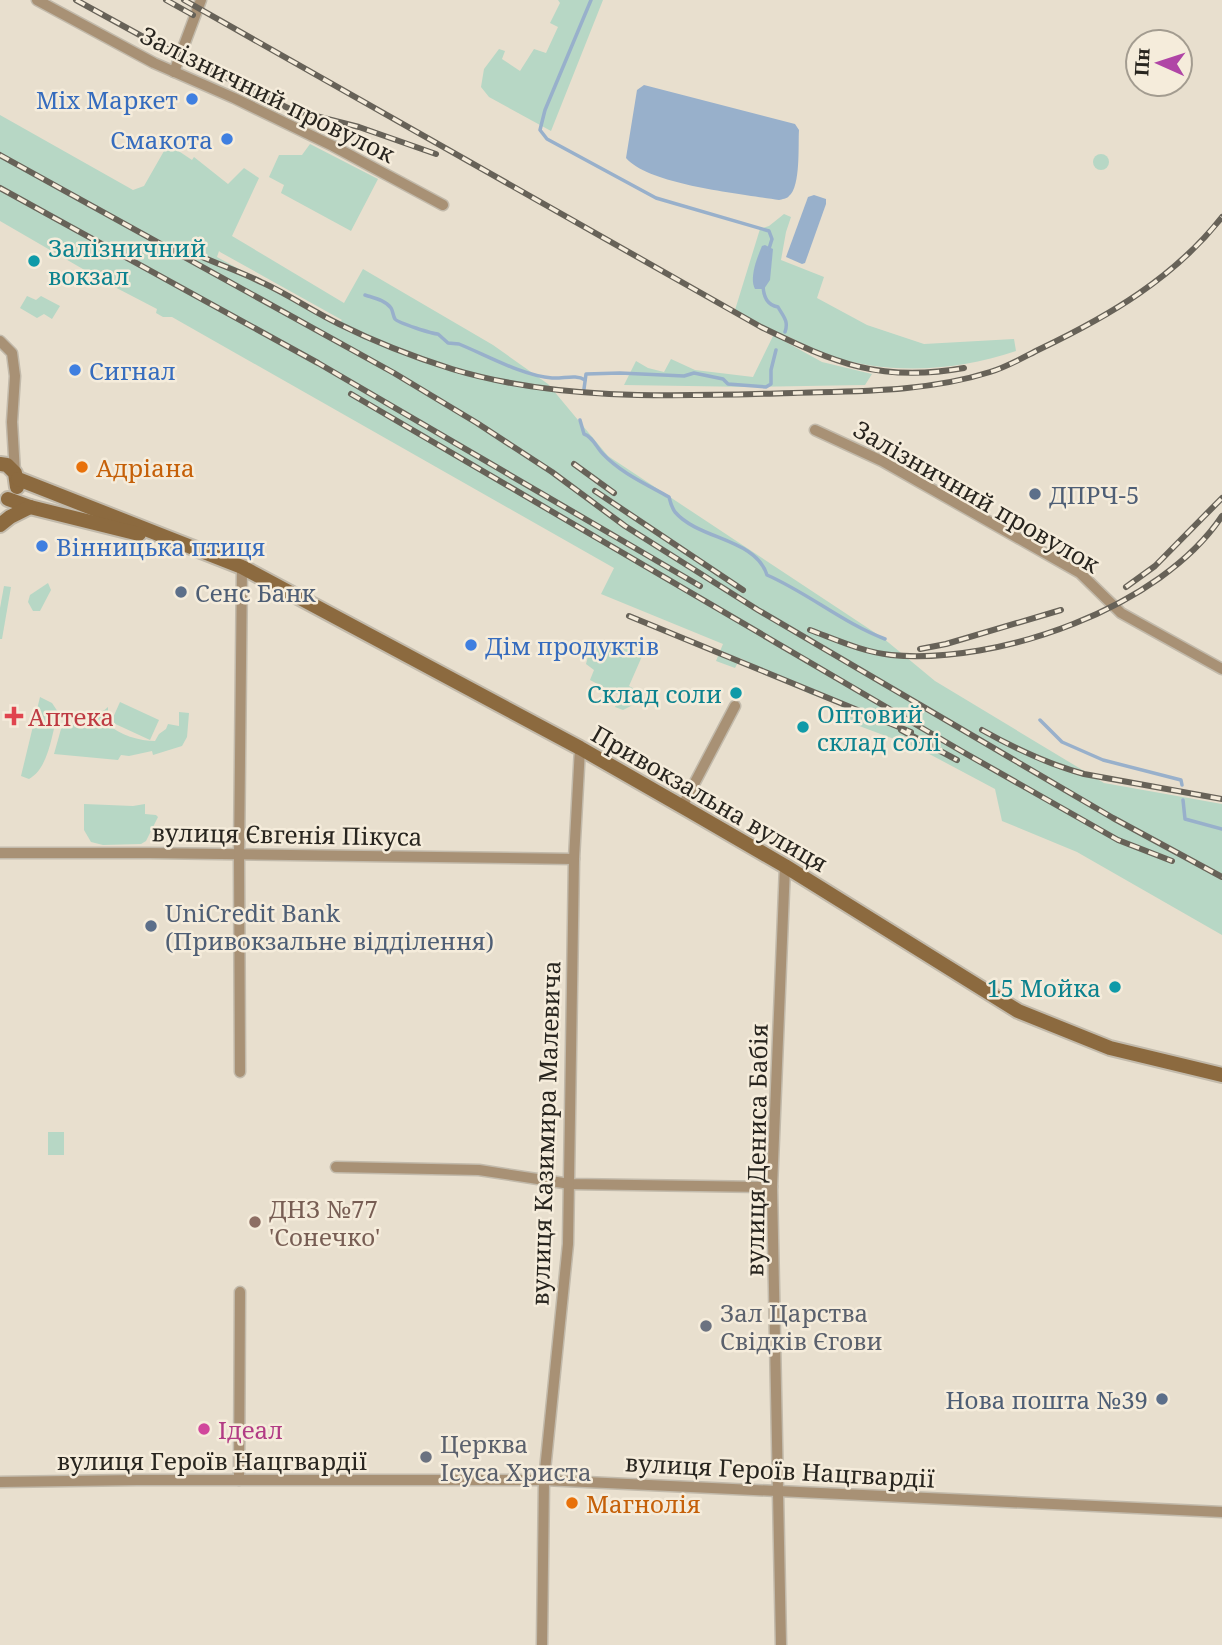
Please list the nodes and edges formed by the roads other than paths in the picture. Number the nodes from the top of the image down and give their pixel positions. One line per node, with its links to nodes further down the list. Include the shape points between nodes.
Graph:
1 (37, 0): 3 (street, Залізничний провулок)
2 (201, 0): 3 (street)
3 (174, 72): 4 (street, Залізничний провулок, via 321,140)
4 (443, 205)
5 (0, 341): 8 (street, via 12,353 15,376)
6 (815, 430): 14 (street, Залізничний провулок, via 882,461 1080,573 1121,613)
7 (0, 464): 8 (main road)
8 (16, 476): 9 (main road, via 16,491); 12 (main road)
9 (3, 502): 10 (main road)
10 (30, 507): 11 (main road); 12 (main road)
11 (0, 525)
12 (178, 544): 13 (main road, Привокзальна вулиця)
13 (242, 567): 16 (main road, Привокзальна вулиця); 19 (street)
14 (1222, 669)
15 (735, 706): 17 (street)
16 (580, 748): 17 (main road, Привокзальна вулиця); 20 (street, вулиця Казимира Малевича)
17 (682, 807): 21 (main road, Привокзальна вулиця)
18 (0, 853): 19 (street, вулиця Євгенія Пікуса)
19 (239, 855): 20 (street, вулиця Євгенія Пікуса); 22 (street)
20 (574, 859): 25 (street, вулиця Казимира Малевича)
21 (785, 866): 23 (main road, Привокзальна вулиця, via 1018,1012 1110,1048); 26 (street, вулиця Дениса Бабія)
22 (240, 1073)
23 (1222, 1075)
24 (336, 1167): 25 (street, via 479,1170)
25 (570, 1184): 26 (street); 29 (street, вулиця Казимира Малевича)
26 (772, 1187): 31 (street, вулиця Дениса Бабія)
27 (240, 1292): 28 (street)
28 (239, 1480): 29 (street, вулиця Героїв Нацгвардії); 30 (street, вулиця Героїв Нацгвардії)
29 (544, 1480): 31 (street, вулиця Героїв Нацгвардії); 33 (street, вулиця Казимира Малевича)
30 (0, 1482)
31 (777, 1490): 32 (street, вулиця Героїв Нацгвардії); 34 (street, вулиця Дениса Бабія)
32 (1222, 1512)
33 (542, 1645)
34 (781, 1645)

